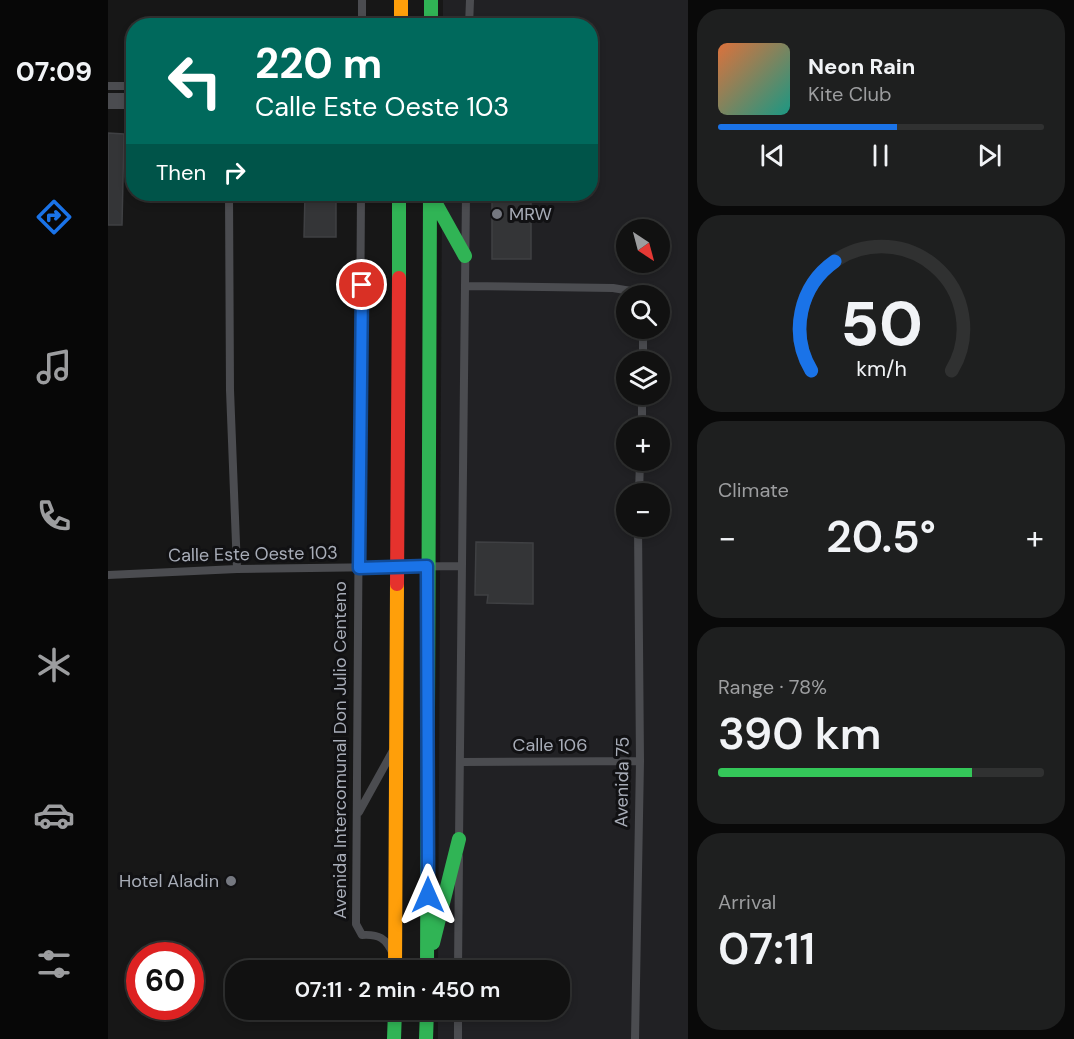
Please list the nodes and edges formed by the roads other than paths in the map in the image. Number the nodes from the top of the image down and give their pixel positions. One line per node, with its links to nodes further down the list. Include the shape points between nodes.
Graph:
1 (362, 0): 5 (street)
2 (401, 0): 6 (main road)
3 (431, 0): 7 (main road)
4 (470, 0): 8 (street)
5 (362, 18)
6 (401, 18)
7 (431, 18)
8 (469, 18)
9 (108, 86): 10 (street)
10 (126, 86)
11 (108, 97): 12 (street)
12 (126, 97)
13 (108, 105): 14 (street)
14 (126, 105)
15 (229, 201): 29 (street, via 230,390)
16 (361, 201): 28 (street, Avenida Intercomunal Don Julio Centeno)
17 (399, 201): 27 (main road, Avenida Intercomunal Don Julio Centeno)
18 (430, 201): 25 (main road)
19 (434, 201): 21 (main road)
20 (466, 201): 21 (street)
21 (465, 256): 22 (street)
22 (465, 286): 23 (street); 26 (street)
23 (616, 288)
24 (638, 537): 32 (street, Avenida 75)
25 (427, 566): 26 (street, Calle Este Oeste 103); 27 (street, Calle Este Oeste 103); 38 (main road)
26 (461, 566): 33 (street)
27 (399, 567): 28 (street, Calle Este Oeste 103); 31 (main road, Avenida Intercomunal Don Julio Centeno)
28 (359, 568): 29 (street, Calle Este Oeste 103); 34 (street, Avenida Intercomunal Don Julio Centeno)
29 (237, 570): 30 (street, Calle Este Oeste 103)
30 (108, 575)
31 (397, 742): 34 (street); 37 (main road, Avenida Intercomunal Don Julio Centeno)
32 (640, 761): 33 (street, Calle 106); 47 (street, Avenida 75)
33 (461, 762): 35 (street)
34 (358, 815): 36 (street, Avenida Intercomunal Don Julio Centeno, via 357,930 362,935 383,938)
35 (459, 839): 39 (main road); 40 (street)
36 (393, 960)
37 (395, 960)
38 (427, 960)
39 (429, 960)
40 (458, 960)
41 (395, 1020): 44 (main road)
42 (427, 1020): 45 (main road)
43 (458, 1020): 46 (street)
44 (394, 1039)
45 (426, 1039)
46 (458, 1039)
47 (635, 1039)

